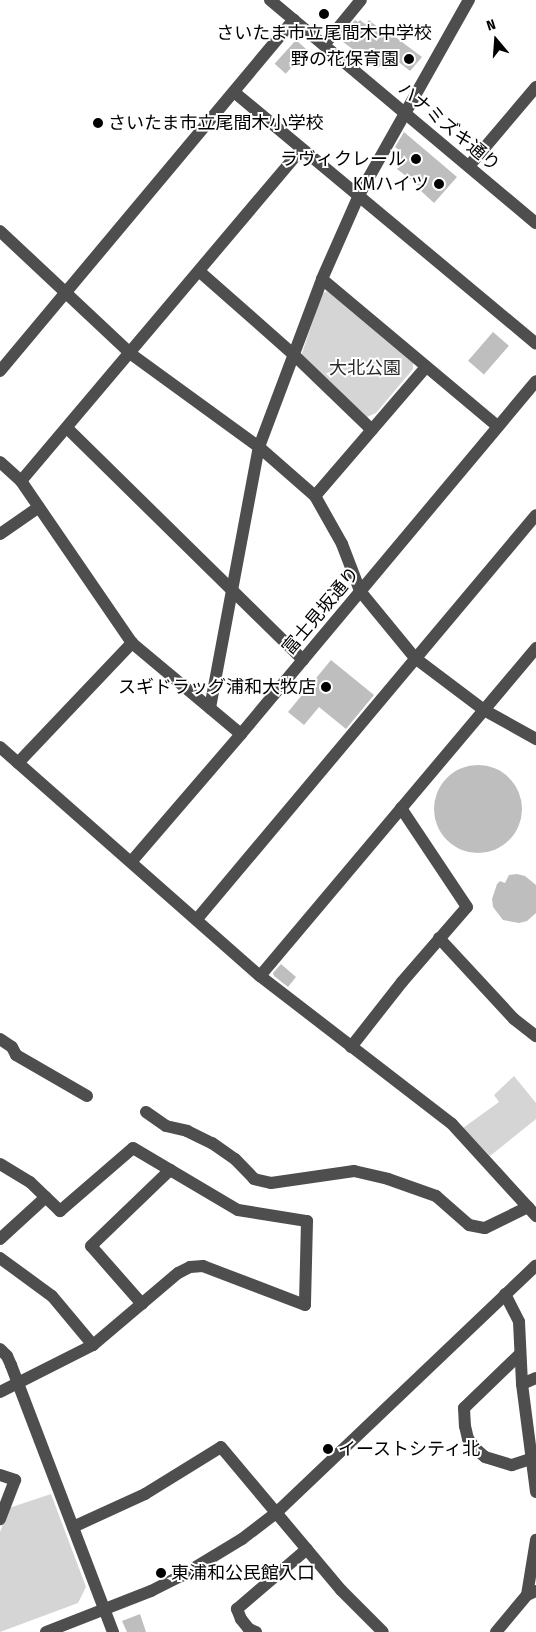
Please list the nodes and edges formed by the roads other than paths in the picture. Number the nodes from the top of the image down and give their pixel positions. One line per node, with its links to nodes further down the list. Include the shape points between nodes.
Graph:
1 (270, 0): 4 (street, ハナミズキ通り)
2 (361, 0): 5 (street)
3 (469, 0): 8 (street)
4 (294, 20): 5 (street, ハナミズキ通り); 7 (street)
5 (324, 45): 8 (street, ハナミズキ通り)
6 (536, 87): 10 (street)
7 (234, 92): 9 (street); 16 (street)
8 (405, 113): 10 (street, ハナミズキ通り); 11 (street)
9 (302, 149): 11 (street); 14 (street)
10 (469, 166): 12 (street, ハナミズキ通り)
11 (359, 195): 15 (street); 17 (street)
12 (536, 223)
13 (1, 233): 16 (street)
14 (200, 272): 18 (street); 19 (street)
15 (322, 279): 19 (street); 20 (street)
16 (66, 292): 18 (street); 21 (street)
17 (536, 344)
18 (131, 354): 24 (street); 26 (street)
19 (294, 355): 25 (street); 26 (street)
20 (426, 366): 23 (street); 25 (street)
21 (0, 371)
22 (536, 381): 23 (street, 富士見坂通り)
23 (497, 426): 34 (street, 富士見坂通り)
24 (67, 428): 28 (street); 33 (street)
25 (372, 430): 29 (street)
26 (259, 447): 29 (street); 33 (street)
27 (0, 462): 28 (street)
28 (21, 481): 30 (street)
29 (315, 496): 34 (street, via 342,544)
30 (39, 507): 32 (street); 35 (street)
31 (536, 515): 37 (street)
32 (0, 534)
33 (231, 589): 38 (street); 39 (street)
34 (360, 591): 37 (street); 38 (street, 富士見坂通り)
35 (132, 643): 39 (street); 44 (street)
36 (536, 648): 40 (street)
37 (415, 658): 40 (street); 47 (street)
38 (303, 660): 41 (street, 富士見坂通り)
39 (210, 708): 41 (street)
40 (484, 710): 42 (street); 45 (street)
41 (242, 734): 46 (street, 富士見坂通り)
42 (536, 739)
43 (2, 754): 44 (street)
44 (18, 763): 46 (street)
45 (402, 808): 48 (street, via 466,907); 49 (street)
46 (131, 862): 47 (street)
47 (197, 919): 49 (street)
48 (439, 938): 50 (street, via 514,1019); 52 (street)
49 (260, 976): 52 (street)
50 (536, 1036)
51 (0, 1039): 53 (street, via 12,1047 16,1055)
52 (351, 1047): 58 (street, via 452,1124)
53 (87, 1096)
54 (146, 1112): 58 (street, via 166,1126 187,1130 212,1143 235,1159 254,1179 271,1183 354,1171 388,1178 436,1196 469,1225 485,1228)
55 (0, 1164): 57 (street, via 30,1182)
56 (170, 1170): 57 (street, via 133,1148 60,1211); 63 (street, via 91,1246); 63 (street, via 238,1210 307,1221 305,1306 203,1266 190,1267 178,1273)
57 (46, 1197): 59 (street)
58 (532, 1212)
59 (0, 1239)
60 (0, 1258): 64 (street, via 52,1296)
61 (536, 1264): 62 (street)
62 (505, 1294): 66 (street, via 519,1322); 74 (street)
63 (142, 1304): 64 (street)
64 (93, 1345): 68 (street)
65 (0, 1349): 68 (street, via 7,1356)
66 (520, 1354): 69 (street); 71 (street, via 464,1408 465,1426 468,1439 486,1457 512,1465)
67 (536, 1378): 69 (street)
68 (18, 1384): 70 (street); 76 (street)
69 (522, 1384): 71 (street)
70 (0, 1392)
71 (534, 1459): 73 (street)
72 (0, 1475): 75 (street, via 15,1480)
73 (536, 1492)
74 (276, 1513): 76 (street, via 221,1447 145,1494); 78 (street); 80 (street, via 242,1539 181,1576)
75 (0, 1519)
76 (73, 1527): 80 (street)
77 (536, 1540): 79 (street)
78 (307, 1550): 83 (street, via 237,1609 249,1629); 84 (street)
79 (531, 1593): 85 (street)
80 (104, 1610): 81 (street); 82 (street)
81 (46, 1632)
82 (113, 1632)
83 (256, 1632)
84 (383, 1632)
85 (496, 1632)

